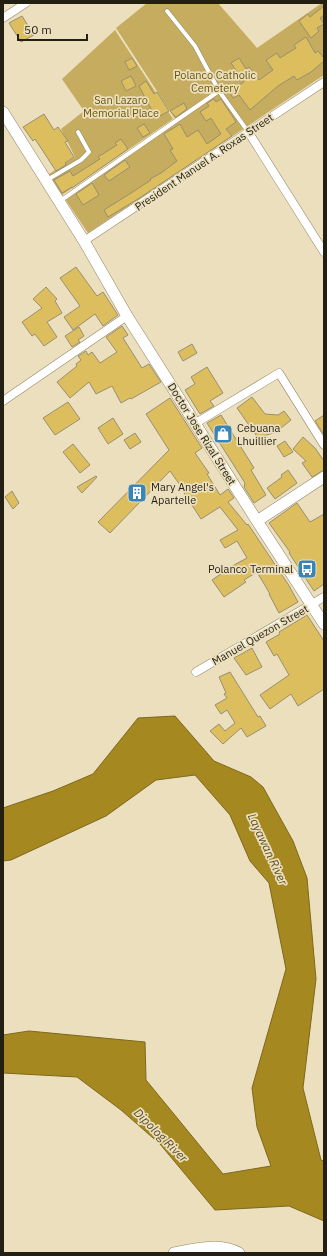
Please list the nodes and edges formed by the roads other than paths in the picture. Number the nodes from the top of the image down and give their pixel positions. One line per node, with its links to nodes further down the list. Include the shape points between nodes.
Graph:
1 (26, 3): 3 (street)
2 (167, 11): 5 (lane, via 195,46)
3 (3, 18)
4 (324, 82): 8 (street, President Manuel A. Roxas Street)
5 (219, 91): 8 (lane); 10 (lane)
6 (3, 112): 9 (main road, Doctor Jose Rizal Street)
7 (78, 132): 9 (lane, via 88,152 81,160)
8 (249, 133): 11 (street, President Manuel A. Roxas Street); 12 (street)
9 (46, 180): 10 (main road, Doctor Jose Rizal Street)
10 (60, 201): 11 (main road, Doctor Jose Rizal Street)
11 (84, 241): 13 (main road, Doctor Jose Rizal Street)
12 (324, 252)
13 (126, 316): 14 (street); 15 (main road, Doctor Jose Rizal Street)
14 (3, 401)
15 (196, 423): 16 (street, via 279,373); 18 (main road, Doctor Jose Rizal Street)
16 (324, 445)
17 (324, 477): 18 (main road)
18 (257, 521): 20 (main road, Doctor Jose Rizal Street)
19 (324, 597): 20 (street, Manuel Quezon Street)
20 (312, 604): 21 (main road, Doctor Jose Rizal Street); 22 (street, Manuel Quezon Street)
21 (324, 624)
22 (196, 672)
23 (174, 1253): 24 (main road, via 213,1247)
24 (239, 1253)

